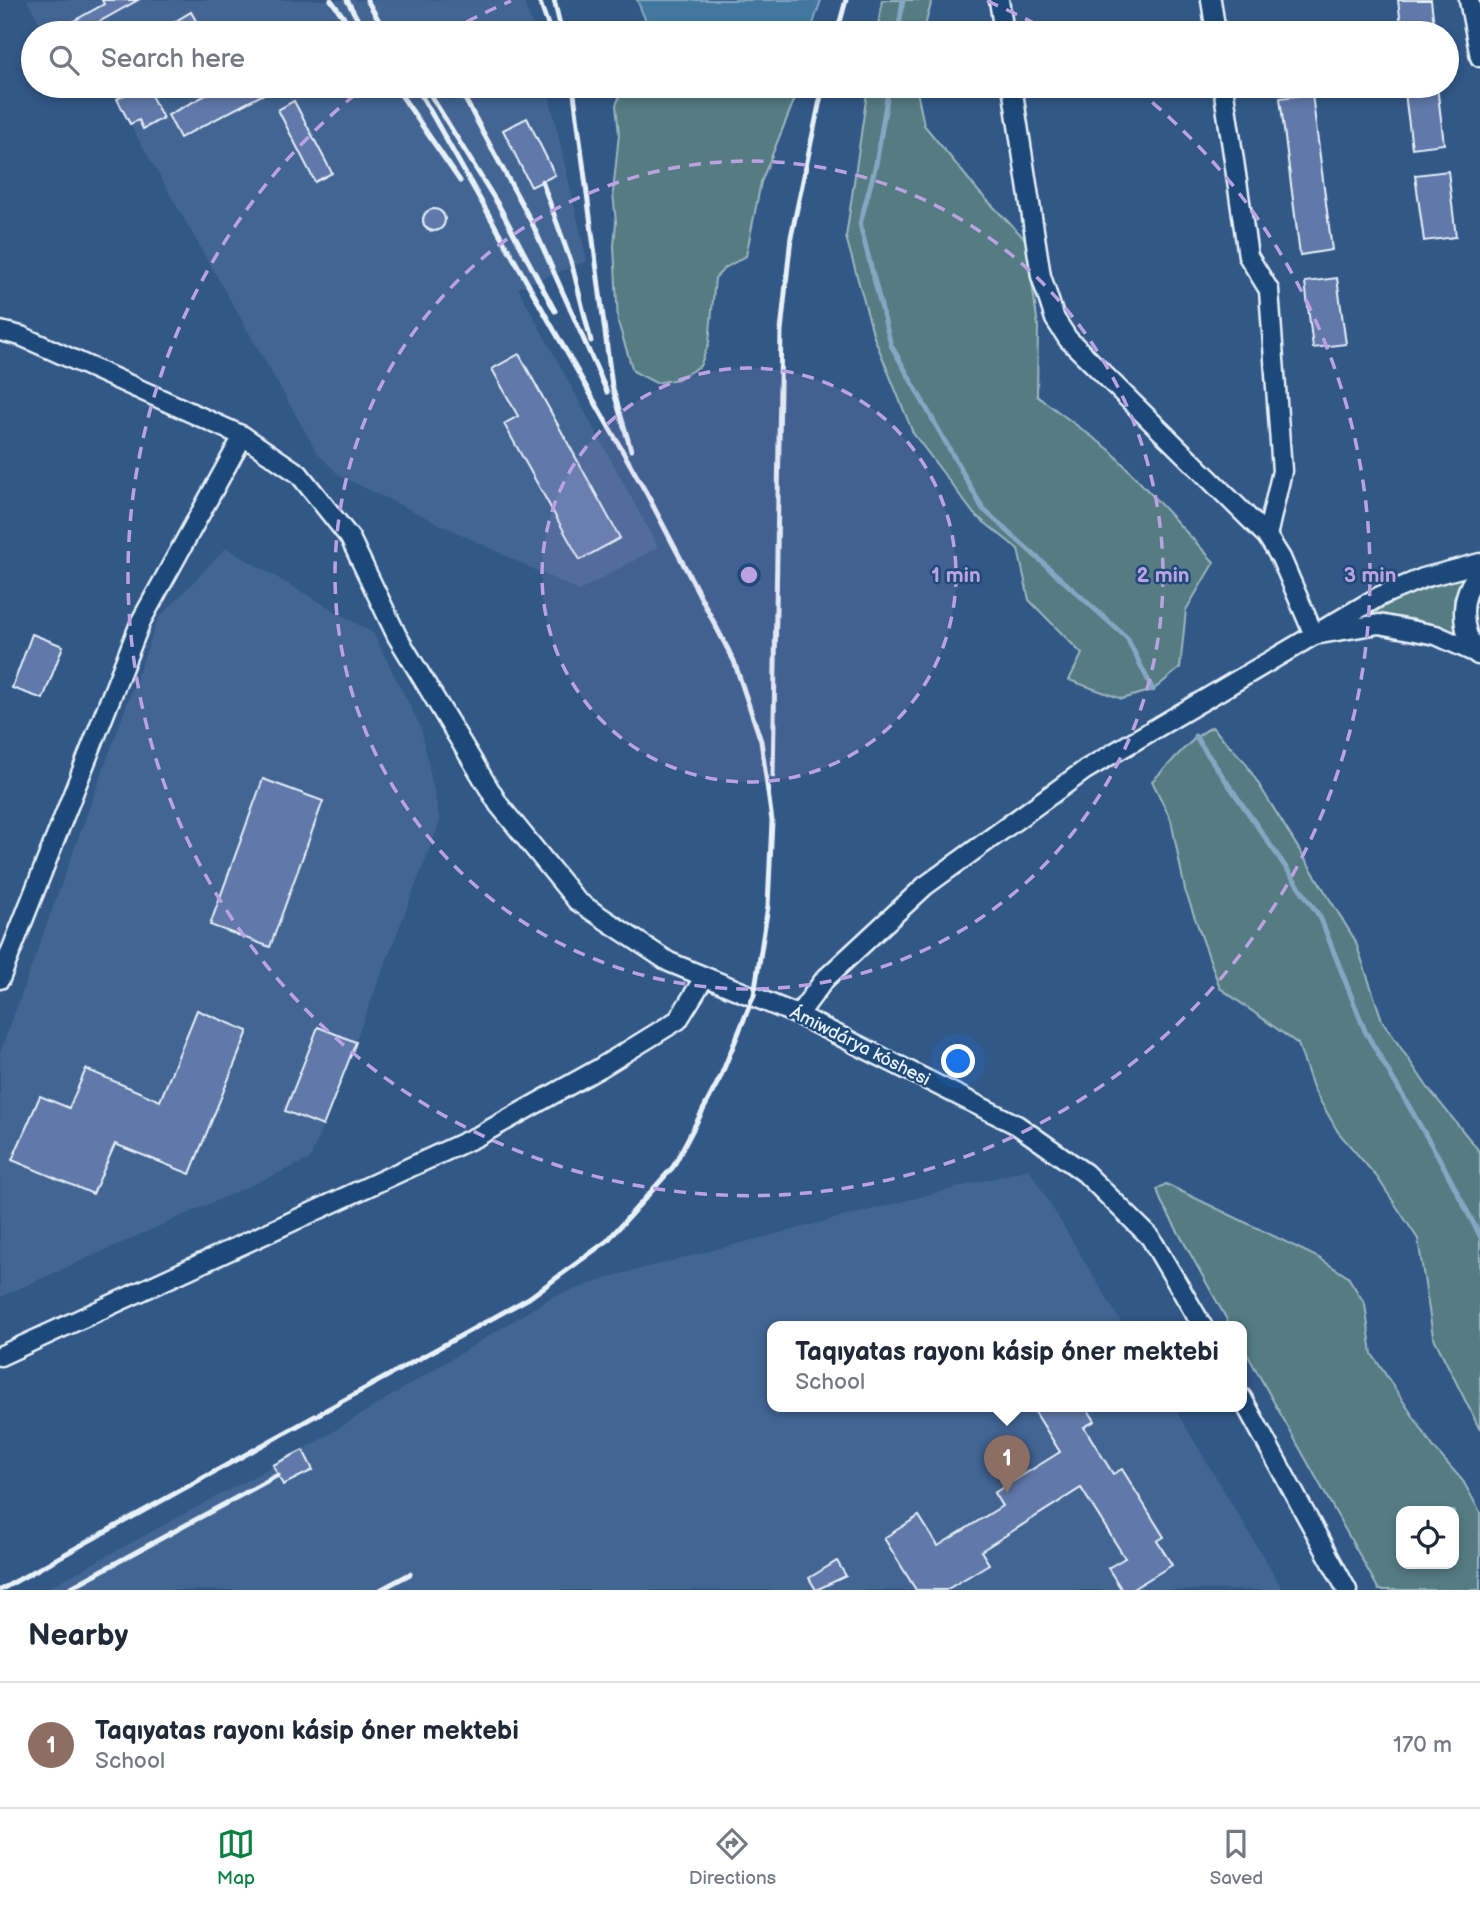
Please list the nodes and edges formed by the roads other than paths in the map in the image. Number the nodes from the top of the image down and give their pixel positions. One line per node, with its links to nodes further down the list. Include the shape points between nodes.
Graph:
1 (999, 0): 4 (street)
2 (1211, 0): 5 (street)
3 (1469, 0): 6 (street)
4 (1002, 21)
5 (1214, 21)
6 (1478, 32): 7 (street)
7 (1480, 57)
8 (1014, 98): 12 (street, via 1041,276 1055,319 1068,339)
9 (1225, 98): 12 (street, via 1248,256 1269,290 1282,471)
10 (0, 331): 11 (street, Ámiwdárya kóshesi, via 21,336)
11 (243, 436): 17 (street, Ámiwdárya kóshesi, via 299,474 350,538 397,636 499,805 531,847 577,901 632,940); 18 (street, via 141,621)
12 (1267, 536): 15 (street)
13 (1480, 563): 15 (street, via 1423,578 1380,596)
14 (1480, 572): 16 (street, via 1466,594 1463,615 1466,635)
15 (1314, 635): 16 (street, via 1379,624 1436,635); 19 (street, via 1085,770 925,886 825,979)
16 (1478, 655)
17 (704, 978): 19 (street, Ámiwdárya kóshesi); 21 (street, via 678,1020 478,1136)
18 (0, 979)
19 (798, 1015): 20 (street, Ámiwdárya kóshesi, via 1017,1125 1085,1173 1150,1237)
20 (1199, 1321)
21 (0, 1356)
22 (1247, 1409): 23 (street)
23 (1347, 1590)

